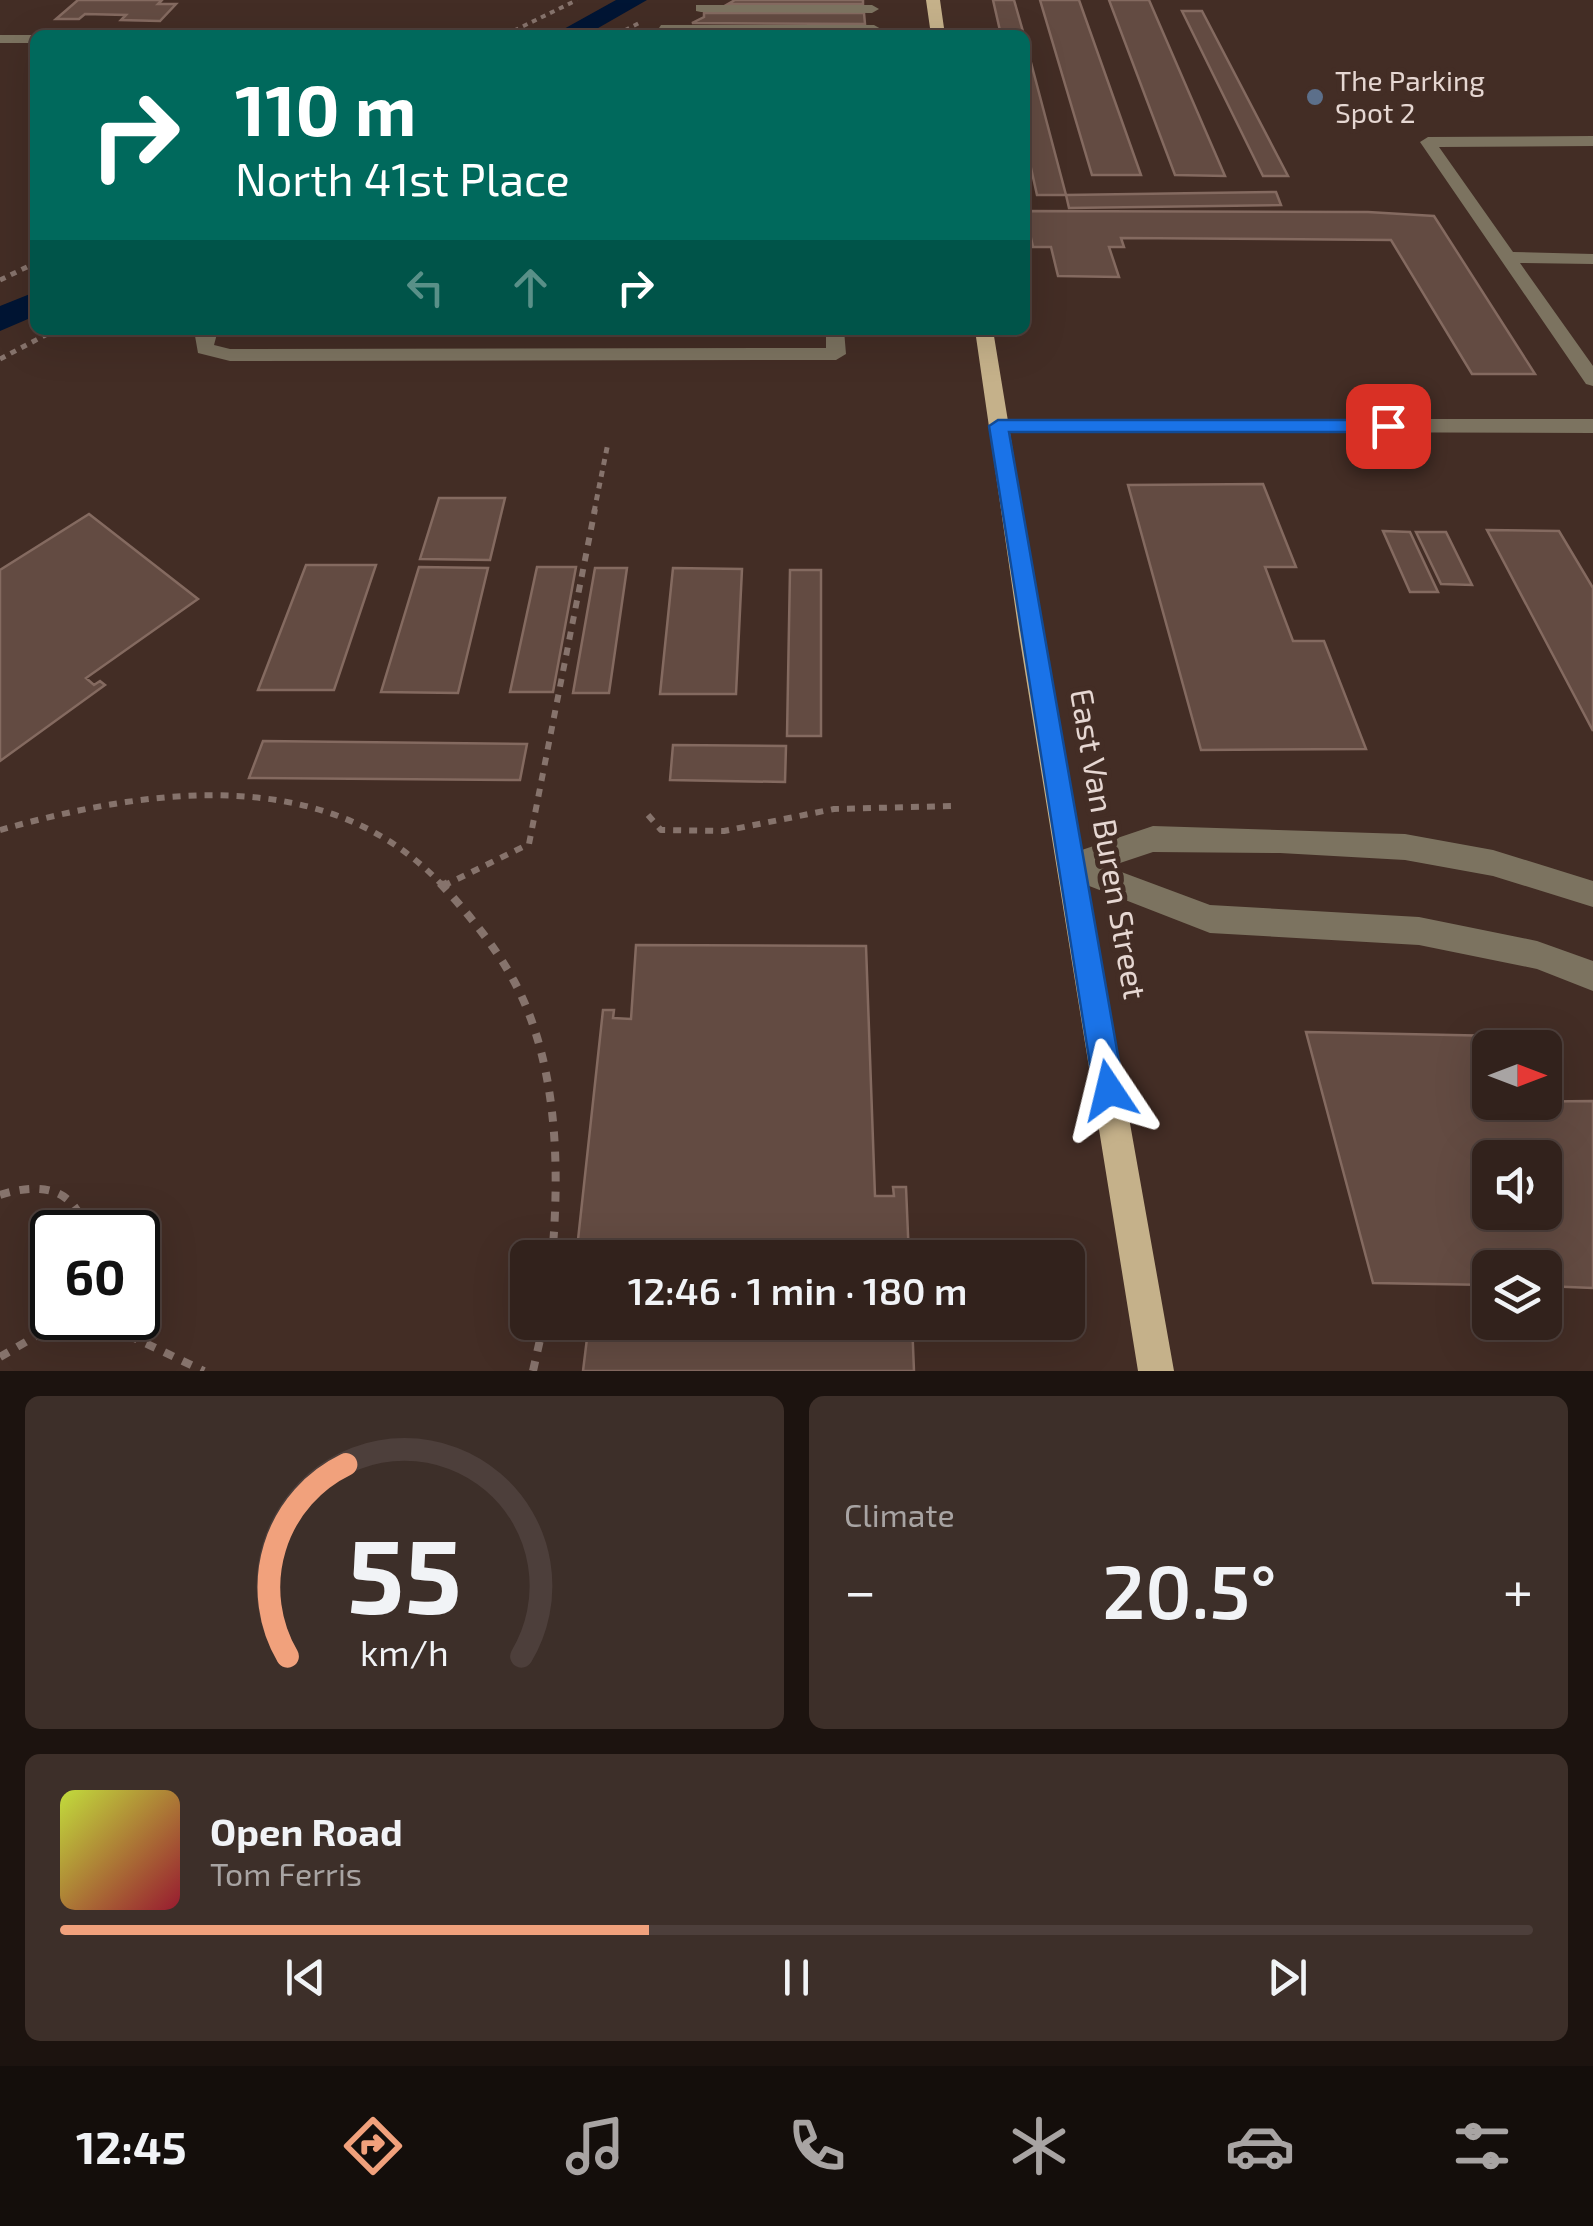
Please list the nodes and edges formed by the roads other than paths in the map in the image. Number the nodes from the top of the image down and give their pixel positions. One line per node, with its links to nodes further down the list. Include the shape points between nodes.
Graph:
1 (716, 0): 4 (street)
2 (933, 0): 7 (main road)
3 (872, 4): 4 (street); 6 (street)
4 (701, 8): 5 (street)
5 (661, 30)
6 (874, 30)
7 (937, 30)
8 (0, 38): 9 (street)
9 (30, 39)
10 (1593, 141): 11 (street, via 1428,142)
11 (1510, 258): 12 (street); 16 (street)
12 (1593, 259)
13 (205, 335): 14 (street, via 205,349 230,354 438,356 836,354)
14 (835, 335)
15 (985, 335): 17 (main road, East Van Buren Street)
16 (1593, 380)
17 (998, 426): 18 (street); 19 (main road, East Van Buren Street)
18 (1593, 426)
19 (1071, 866): 20 (street, via 1154,839 1280,840 1405,847); 21 (street, via 1210,919 1419,931 1537,955); 22 (main road, East Van Buren Street)
20 (1593, 894)
21 (1593, 976)
22 (1156, 1371)

